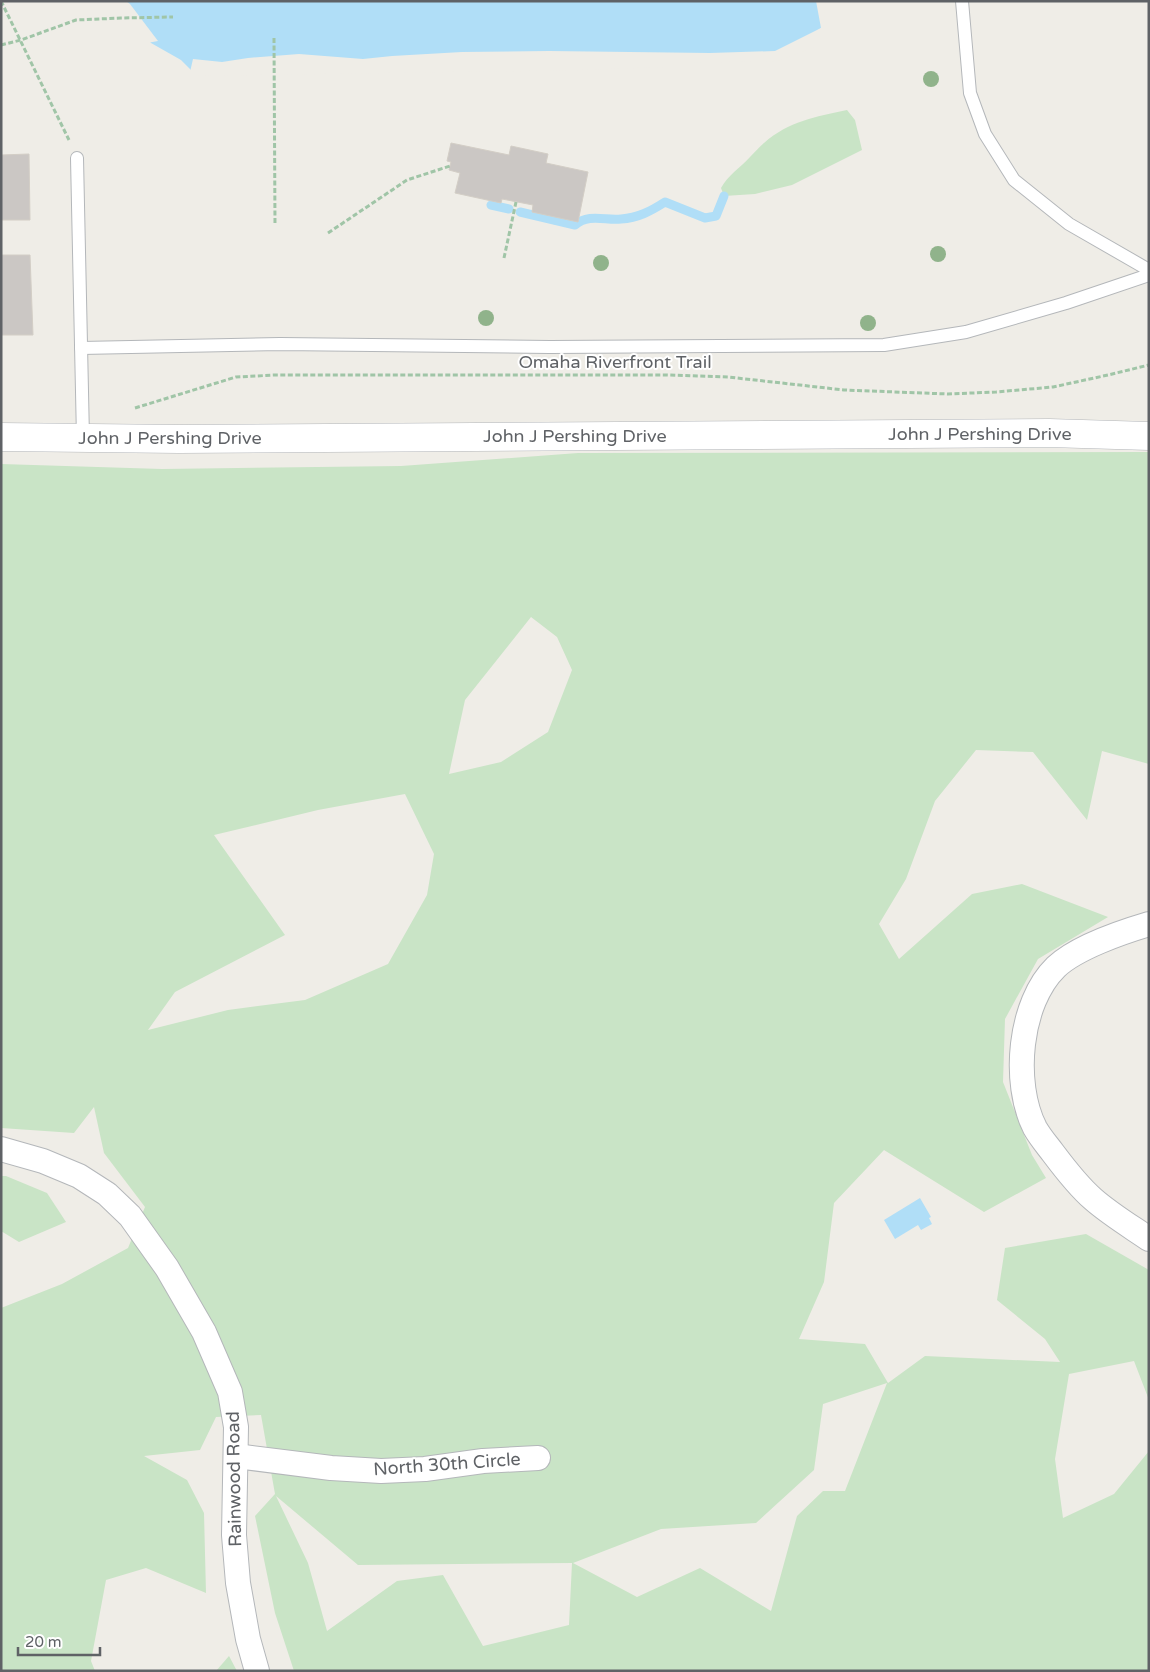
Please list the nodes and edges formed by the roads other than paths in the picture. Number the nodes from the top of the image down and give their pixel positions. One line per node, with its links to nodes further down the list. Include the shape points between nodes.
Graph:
1 (962, 1): 3 (lane, via 970,92 985,134 1014,180 1070,224)
2 (78, 158): 5 (lane)
3 (1149, 270)
4 (1149, 275): 5 (lane, via 966,332 884,345 540,347 280,344)
5 (81, 348): 8 (lane)
6 (1149, 436): 8 (street, John J Pershing Drive, via 1049,433)
7 (1, 437): 8 (street, John J Pershing Drive)
8 (83, 438)
9 (1149, 924): 11 (street, via 1077,952 1057,966 1043,982 1029,1013 1022,1052 1028,1112 1036,1130 1064,1168 1092,1198)
10 (3, 1150): 12 (street, Rainwood Road, via 43,1161 79,1176 107,1194 130,1216 167,1268 208,1341 230,1392 236,1427)
11 (1149, 1239)
12 (236, 1456): 13 (street, North 30th Circle, via 380,1471); 14 (street, Rainwood Road, via 234,1535 238,1583)
13 (538, 1458)
14 (257, 1671)

